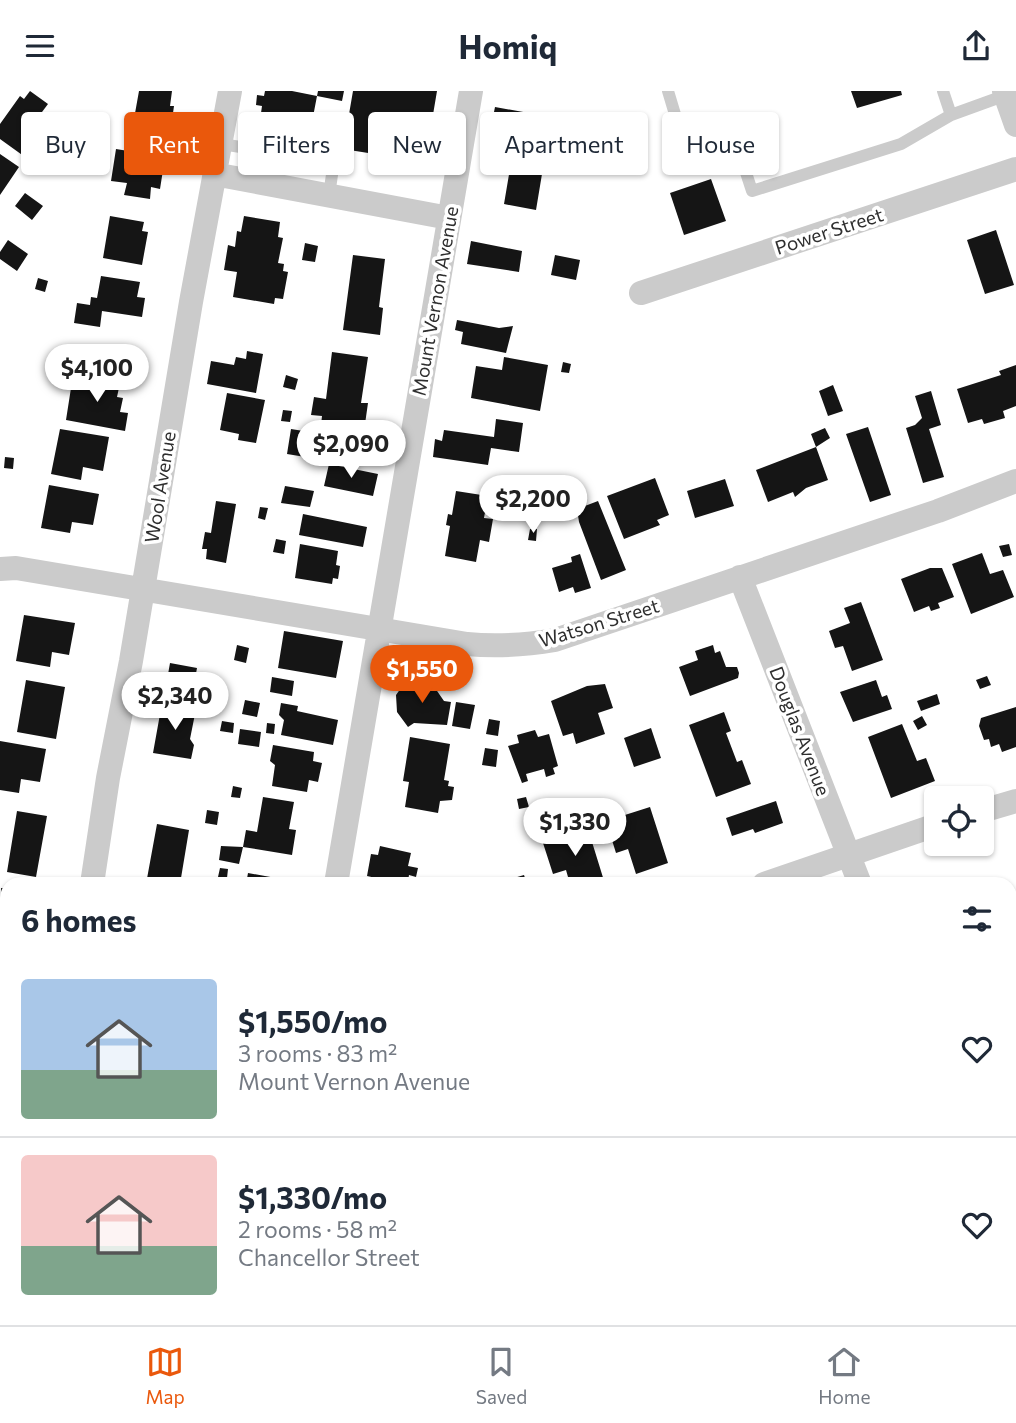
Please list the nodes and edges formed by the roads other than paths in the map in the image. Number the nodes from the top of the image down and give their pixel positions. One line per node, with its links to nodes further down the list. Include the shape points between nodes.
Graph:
1 (230, 91): 8 (street, Wool Avenue)
2 (471, 91): 14 (street, Mount Vernon Avenue)
3 (668, 91): 6 (lane, via 684,141 731,127 752,191 901,144)
4 (943, 91): 6 (lane)
5 (1005, 93): 6 (lane); 7 (street)
6 (951, 115)
7 (1016, 125)
8 (224, 126)
9 (224, 143): 13 (lane, via 324,160 333,168)
10 (1016, 169): 15 (street, Power Street)
11 (214, 175): 19 (street, Wool Avenue)
12 (219, 175): 13 (street)
13 (329, 195): 14 (street)
14 (449, 218): 20 (street, Mount Vernon Avenue)
15 (641, 293)
16 (1016, 481): 18 (street, Watson Street)
17 (0, 569): 19 (street, Watson Street)
18 (740, 577): 20 (street, Watson Street, via 555,640 522,646 467,644); 24 (street, Douglas Avenue)
19 (143, 588): 20 (street, Watson Street); 25 (street, Wool Avenue)
20 (379, 628): 26 (street, Mount Vernon Avenue)
21 (1016, 801): 22 (street)
22 (994, 807)
23 (924, 829): 24 (street)
24 (848, 855): 27 (street); 28 (street, Douglas Avenue)
25 (93, 877)
26 (337, 877)
27 (784, 877)
28 (857, 877)

